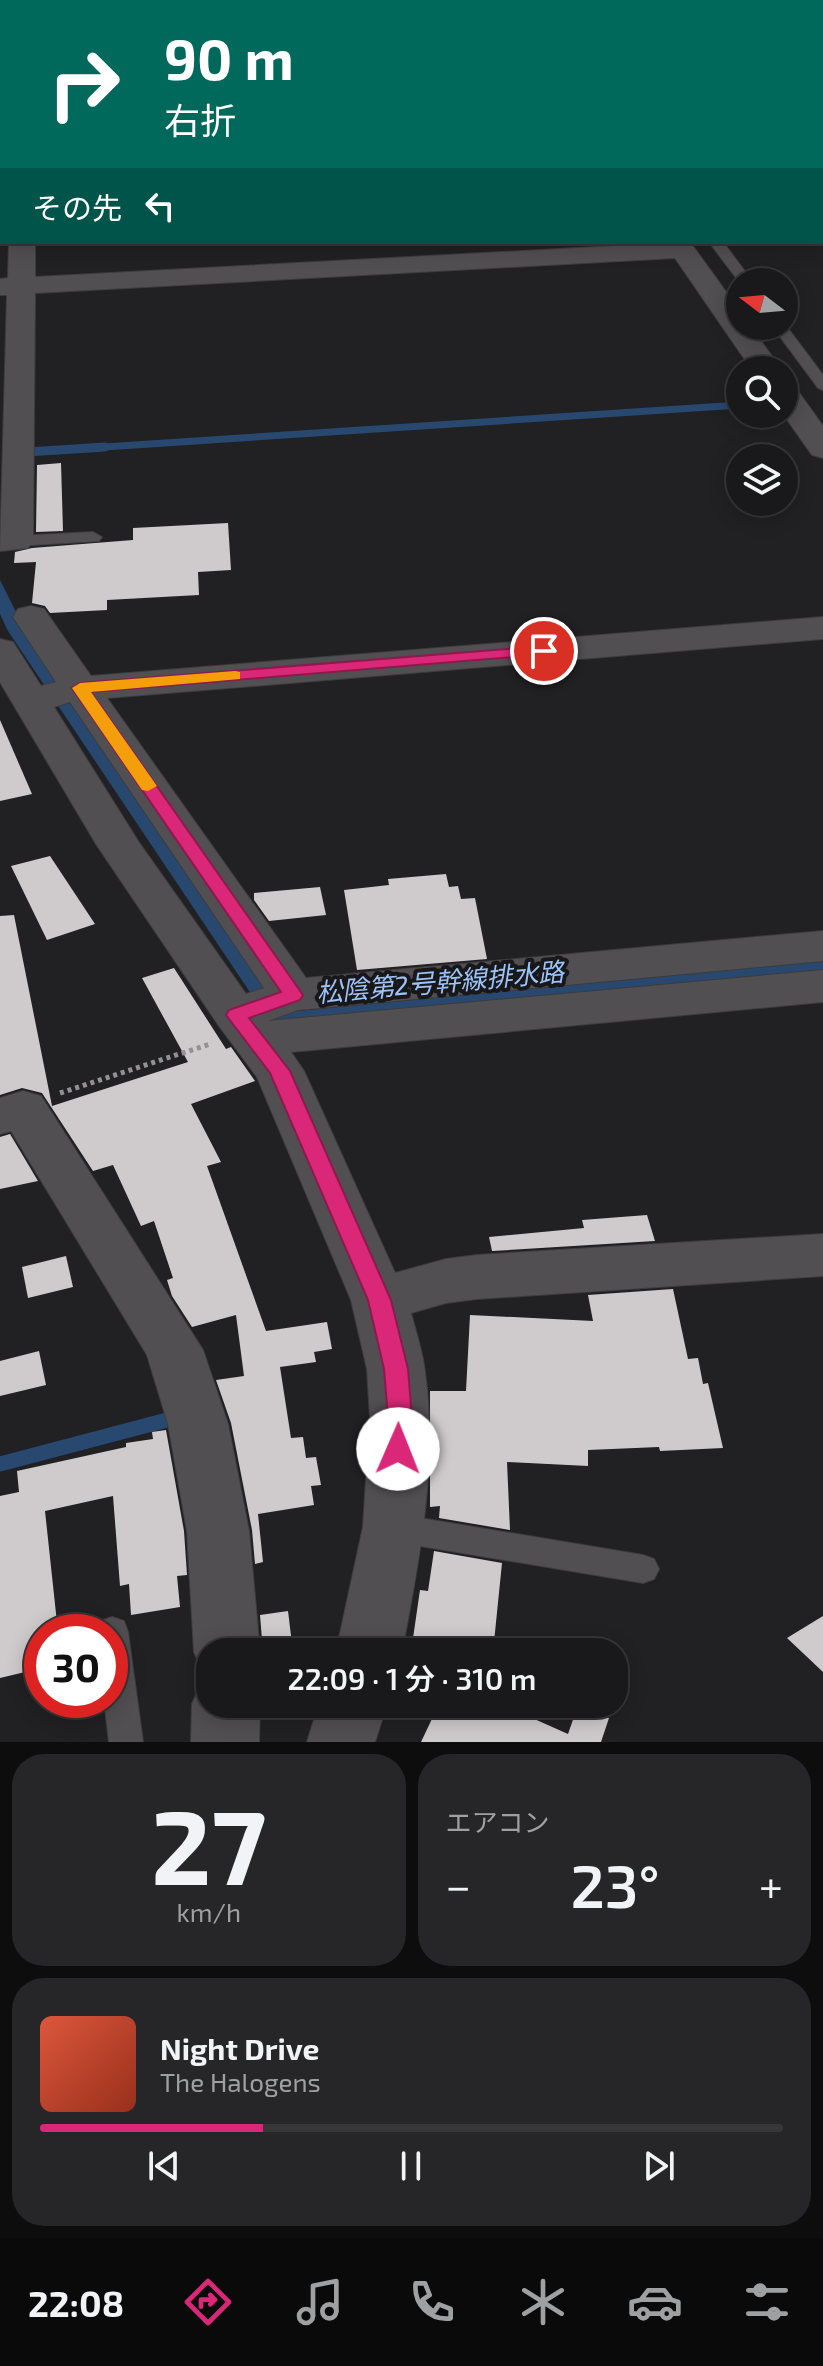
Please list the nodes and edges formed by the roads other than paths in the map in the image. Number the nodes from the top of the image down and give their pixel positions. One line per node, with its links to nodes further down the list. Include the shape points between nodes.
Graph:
1 (22, 244): 5 (street)
2 (718, 244): 4 (lane)
3 (679, 246): 5 (street); 7 (street)
4 (736, 268)
5 (11, 287): 12 (street)
6 (789, 340): 8 (lane)
7 (757, 356)
8 (823, 385)
9 (798, 413): 10 (street)
10 (823, 448)
11 (93, 537): 12 (lane)
12 (8, 541)
13 (31, 617): 16 (street)
14 (823, 628): 16 (street)
15 (0, 650): 16 (street)
16 (56, 694): 19 (street); 19 (street, via 118,844)
17 (823, 946): 19 (street)
18 (823, 986): 19 (street)
19 (262, 1014): 22 (street, via 279,1071)
20 (11, 1113): 25 (street, via 174,1350 198,1424 218,1531)
21 (823, 1255): 22 (street, via 477,1277)
22 (379, 1300): 23 (street, via 396,1369 400,1418)
23 (394, 1527): 24 (lane); 26 (street)
24 (643, 1569)
25 (226, 1638)
26 (372, 1638)
27 (123, 1718): 30 (lane)
28 (226, 1718): 31 (street)
29 (349, 1718): 32 (street)
30 (126, 1742)
31 (225, 1742)
32 (341, 1742)

